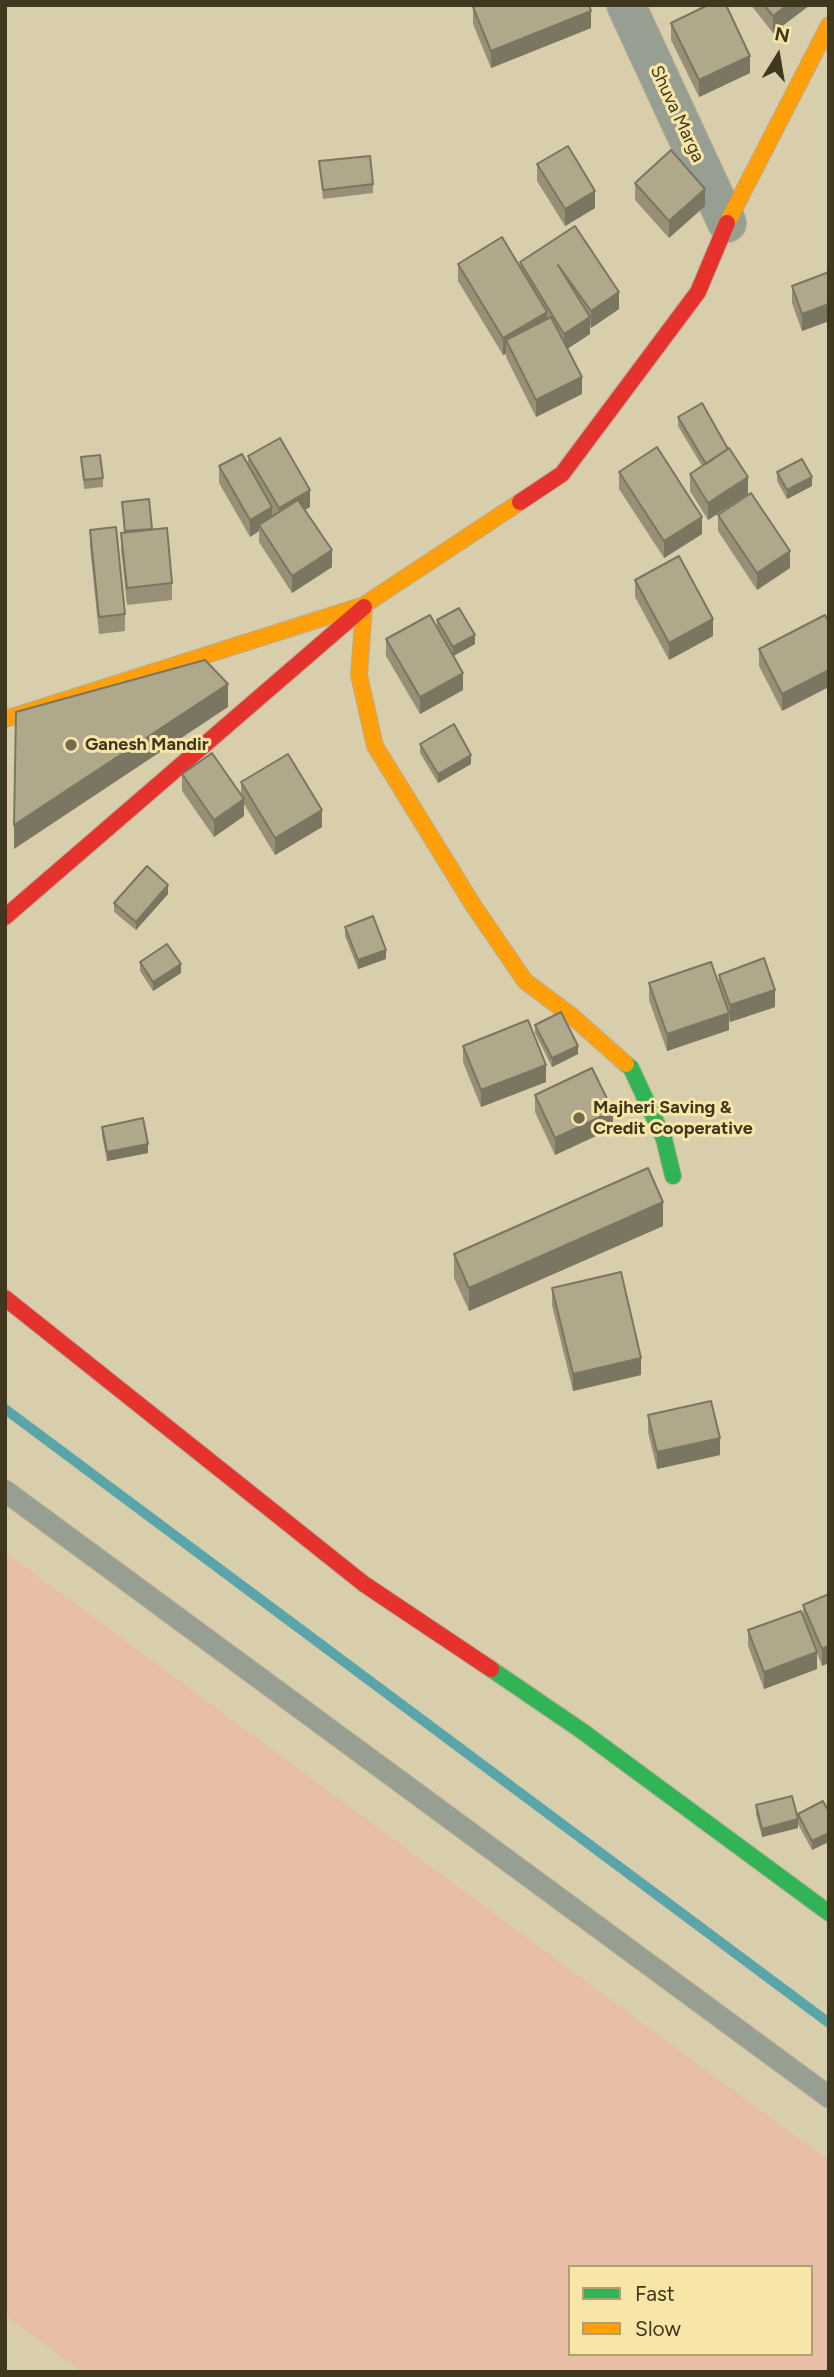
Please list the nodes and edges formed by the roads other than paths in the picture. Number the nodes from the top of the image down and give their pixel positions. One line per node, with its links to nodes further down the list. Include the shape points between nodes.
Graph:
1 (626, 5): 3 (street, Shuva Marga)
2 (829, 26): 3 (street)
3 (727, 223): 4 (street, via 698,292 562,474)
4 (364, 605): 5 (street); 6 (street); 7 (street, via 359,675 375,746 525,981 631,1069 664,1139)
5 (5, 719)
6 (5, 917)
7 (673, 1176)
8 (5, 1298): 10 (street, via 364,1584 582,1731)
9 (5, 1491): 11 (lane)
10 (829, 1913)
11 (829, 2097)

